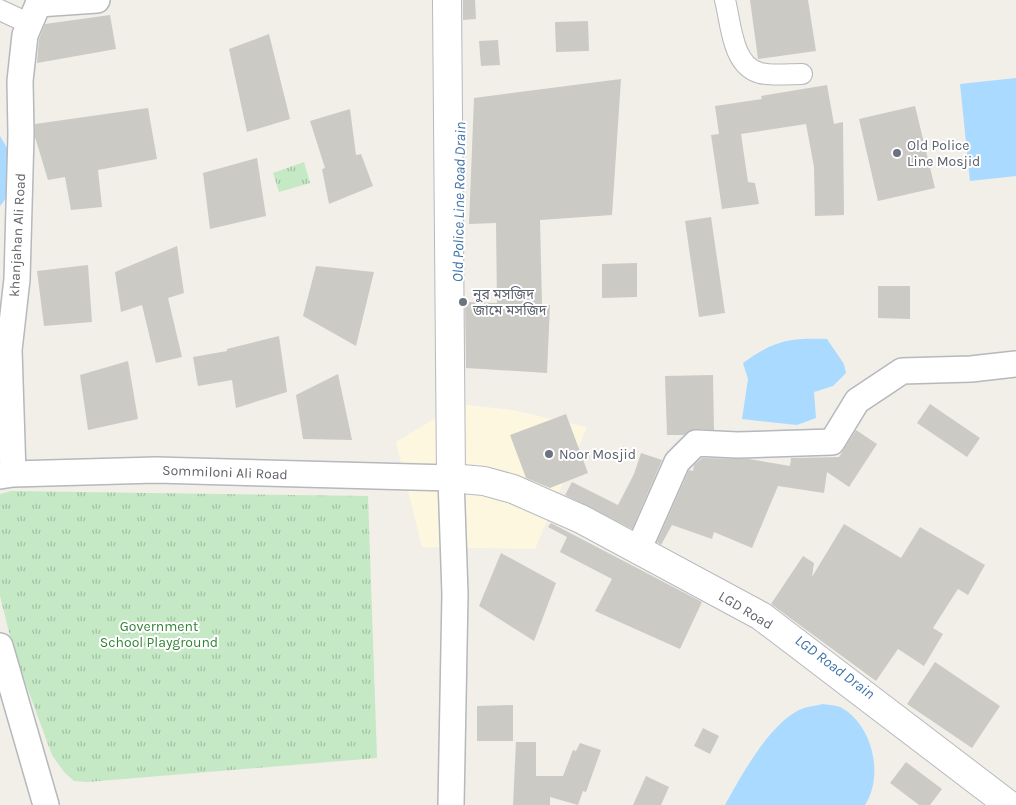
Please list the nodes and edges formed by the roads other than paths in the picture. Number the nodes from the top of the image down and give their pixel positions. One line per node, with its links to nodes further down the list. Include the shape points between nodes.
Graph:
1 (97, 0): 4 (street)
2 (447, 0): 9 (main road)
3 (725, 0): 6 (street, via 739,57 748,67 760,73)
4 (36, 9): 5 (street); 8 (street, khanjahan Ali Road, via 25,35 20,81 17,279 9,350)
5 (0, 10)
6 (802, 74)
7 (1016, 364): 10 (street, via 902,372 857,401 832,442 696,443 676,462)
8 (6, 475): 9 (street, Sommiloni Ali Road, via 156,470)
9 (451, 478): 10 (main road, LGD Road, via 513,488); 13 (street, via 454,594)
10 (638, 550): 14 (main road, LGD Road, via 760,616)
11 (0, 646): 12 (street)
12 (46, 805)
13 (451, 805)
14 (1009, 805)

